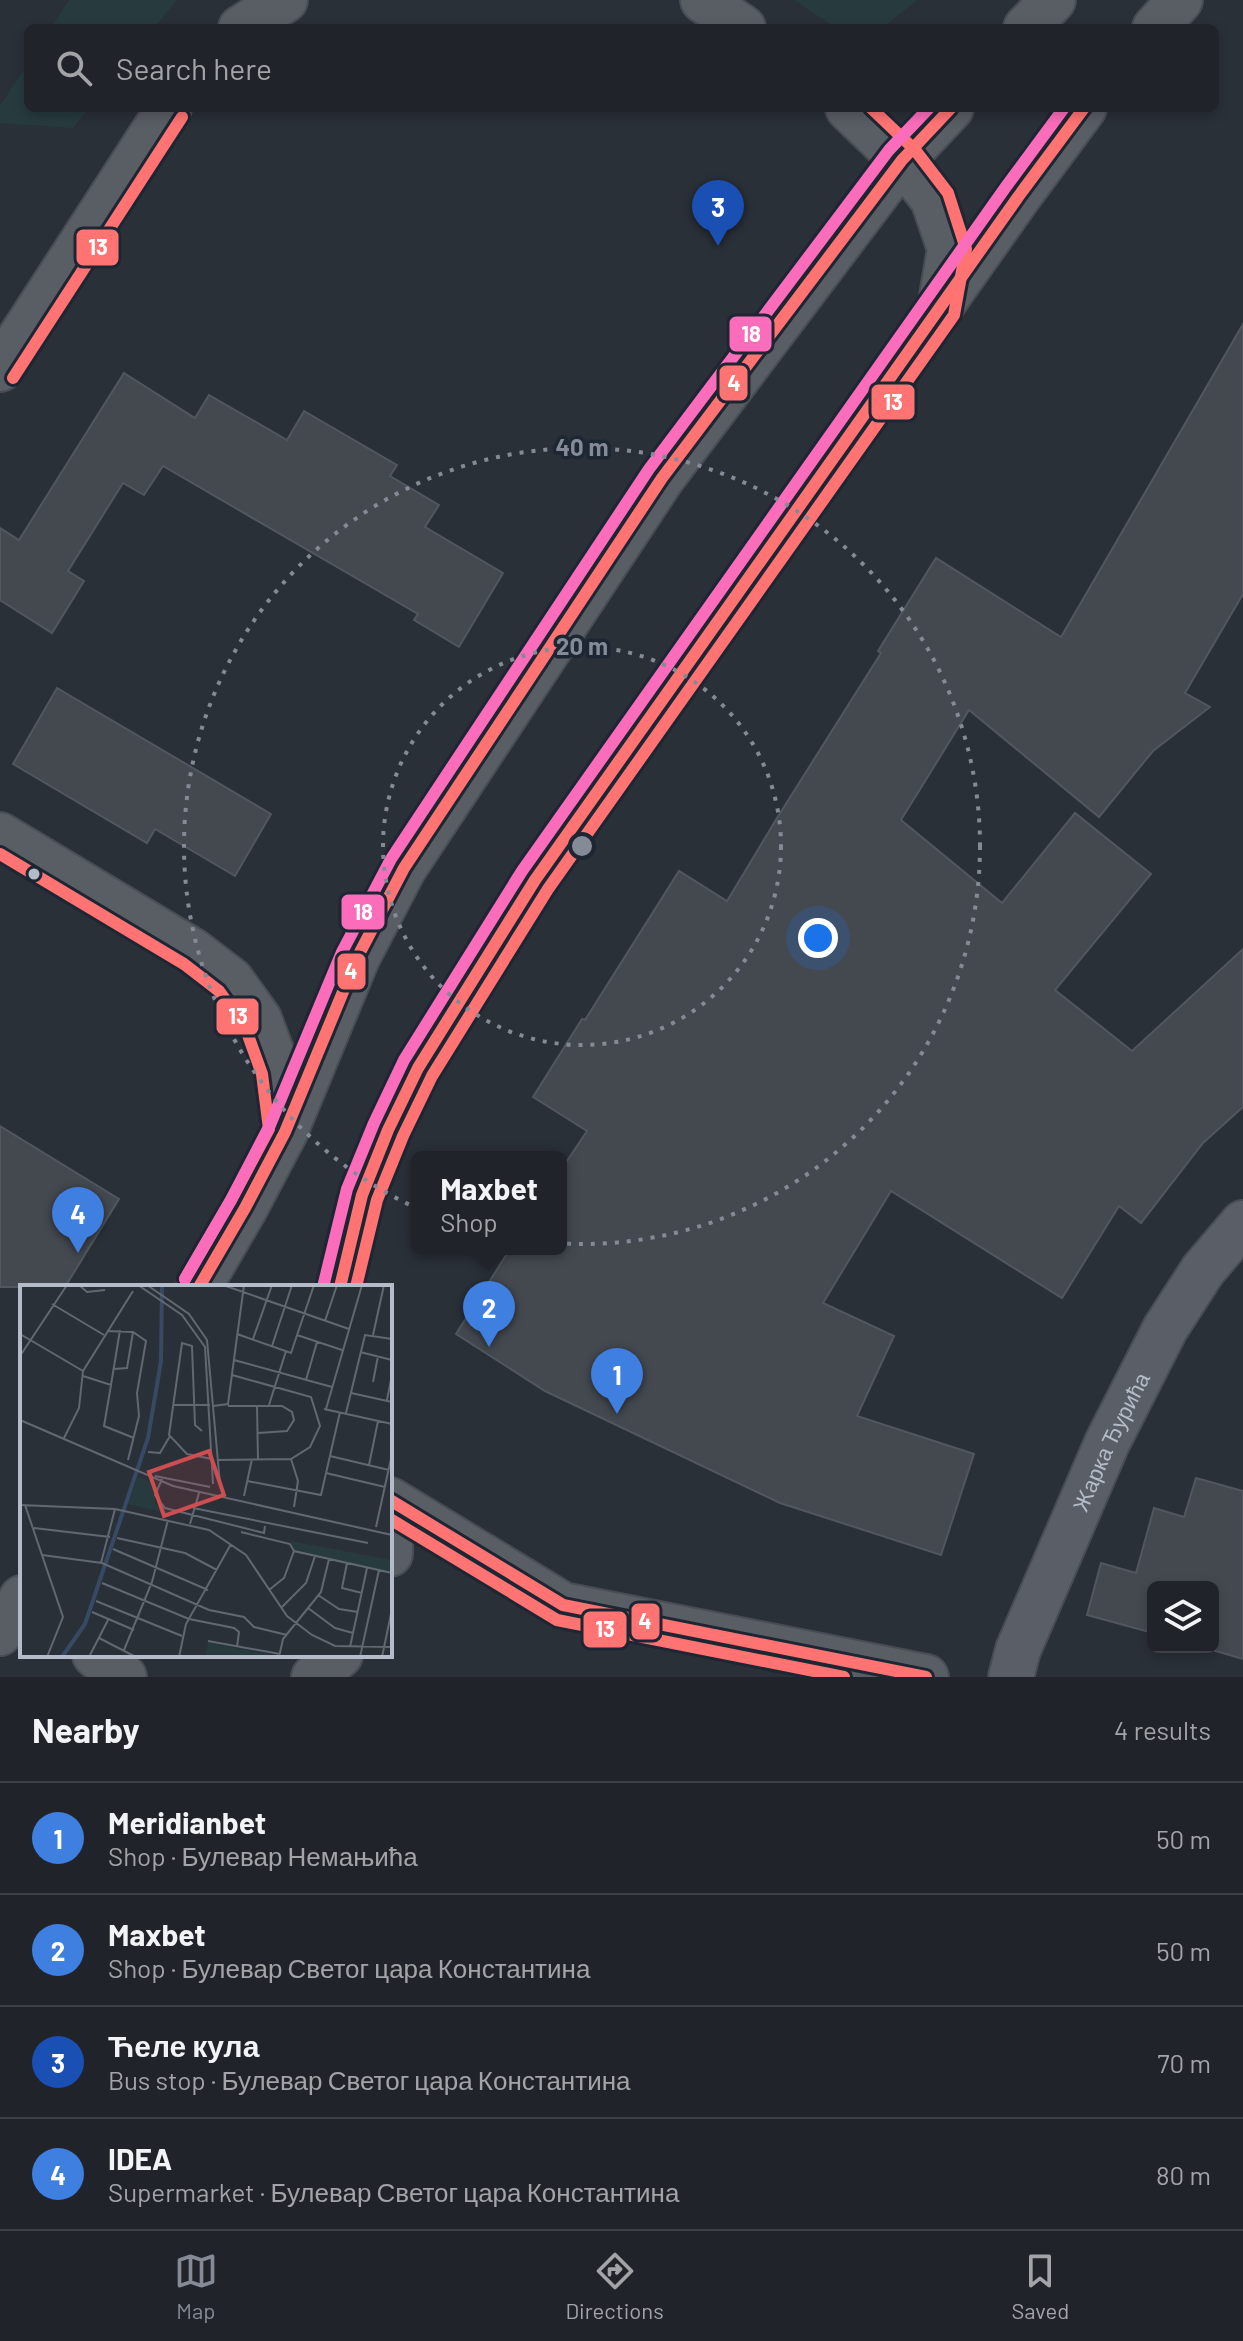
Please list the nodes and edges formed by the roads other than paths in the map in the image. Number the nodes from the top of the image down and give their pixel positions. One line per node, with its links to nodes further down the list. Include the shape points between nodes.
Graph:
1 (285, 0): 5 (main road)
2 (703, 0): 6 (main road)
3 (1053, 0): 7 (main road)
4 (1180, 0): 8 (main road)
5 (247, 24)
6 (737, 24)
7 (1030, 24)
8 (1159, 24)
9 (166, 112): 15 (main road)
10 (852, 112): 13 (main road)
11 (947, 112): 13 (main road)
12 (1081, 112): 14 (main road)
13 (902, 160): 14 (main road, via 933,199 950,249); 17 (main road, via 662,478 404,868 357,958)
14 (940, 308): 20 (main road, via 535,880 418,1068 362,1195)
15 (0, 369)
16 (0, 835): 17 (main road, via 193,951 231,980 259,1019 278,1070)
17 (285, 1132): 19 (main road)
18 (1243, 1223): 29 (street, Жарка Ђурића, via 1203,1270 1165,1329 1107,1443)
19 (200, 1285)
20 (340, 1285)
21 (392, 1501): 28 (main road, via 563,1605)
22 (20, 1601): 23 (main road)
23 (0, 1633)
24 (96, 1657): 26 (main road)
25 (338, 1657): 27 (main road)
26 (124, 1677)
27 (314, 1677)
28 (926, 1677)
29 (1011, 1677)

